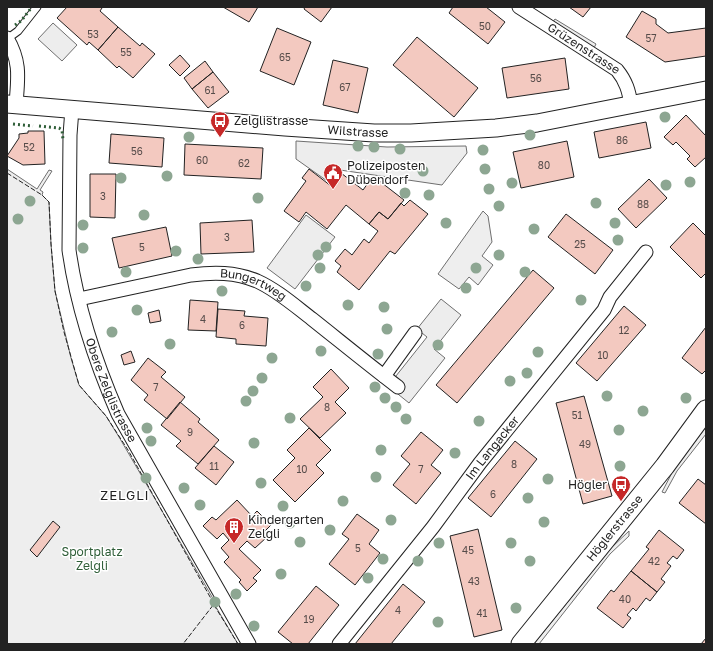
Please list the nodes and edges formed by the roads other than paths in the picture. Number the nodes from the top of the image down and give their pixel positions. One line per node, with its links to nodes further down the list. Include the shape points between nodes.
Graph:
1 (37, 7): 3 (lane, via 18,31)
2 (525, 9): 6 (street, Grüzenstrasse, via 617,70 628,88)
3 (7, 39): 5 (street, via 17,59 18,73)
4 (706, 90): 6 (street, Wilstrasse)
5 (12, 104): 7 (street, Wilstrasse)
6 (631, 105): 7 (street, Wilstrasse, via 538,123 410,133 298,128)
7 (72, 108): 9 (street, Obere Zelglistrasse, via 69,250)
8 (646, 252): 15 (street, Im Langacker, via 610,297 604,310 480,463 433,527)
9 (79, 299): 11 (street, Bungertweg, via 191,275 224,273 241,276 272,289); 14 (street, Obere Zelglistrasse, via 88,337 118,414)
10 (415, 333): 11 (street)
11 (384, 376): 12 (street, Bungertweg)
12 (398, 388)
13 (706, 410): 16 (main road, Höglerstrasse, via 665,466)
14 (249, 644)
15 (339, 644)
16 (521, 644)

